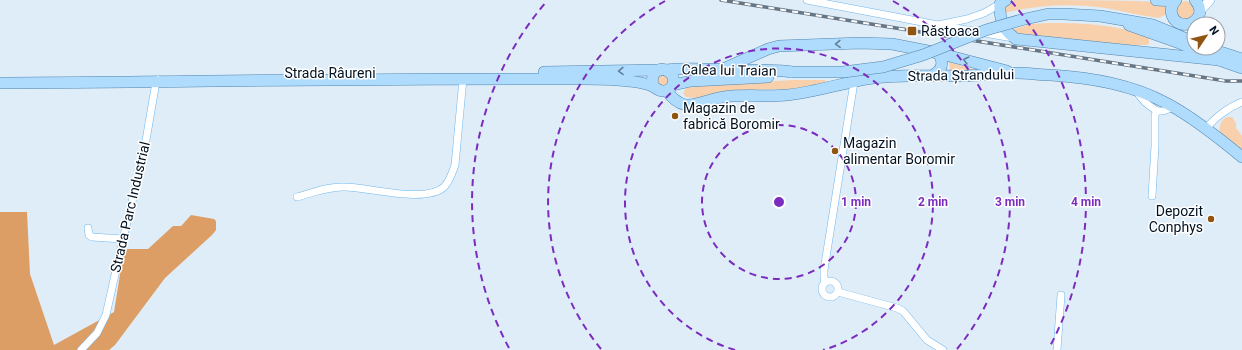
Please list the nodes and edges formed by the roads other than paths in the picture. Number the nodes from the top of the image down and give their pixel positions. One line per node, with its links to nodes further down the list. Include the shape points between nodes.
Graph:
1 (807, 0): 10 (street)
2 (1156, 0): 5 (main road)
3 (1195, 0): 8 (main road, via 1198,4)
4 (1210, 0): 9 (street)
5 (1175, 1): 7 (main road)
6 (1003, 2): 10 (street, via 984,13); 13 (main road, via 1000,14 1004,27)
7 (1172, 14): 11 (main road, via 1174,19); 12 (main road)
8 (1197, 16)
9 (1199, 16)
10 (938, 25): 13 (street)
11 (1186, 25)
12 (1154, 30): 14 (main road, Calea lui Traian); 15 (main road, via 1156,46); 18 (main road, Calea lui Traian); 23 (main road, Calea lui Traian, bridge, via 1130,20 1048,14 986,30 883,68 844,72)
13 (1016, 39): 15 (main road)
14 (1186, 40)
15 (1151, 52): 18 (main road)
16 (938, 53): 21 (main road, one-way to 21, via 886,44 784,46 768,49); 24 (main road, one-way to 16); 28 (main road, via 942,66)
17 (1226, 54): 19 (main road)
18 (1219, 60): 20 (main road, Calea lui Traian)
19 (1242, 60)
20 (1242, 68)
21 (724, 69): 22 (main road, Calea lui Traian); 23 (main road, Calea lui Traian)
22 (663, 70): 25 (main road, Strada Râureni, one-way to 25); 33 (main road, via 657,71 652,77); 34 (main road, via 672,74 674,81)
23 (792, 72): 34 (main road, Calea lui Traian, via 780,76 691,81)
24 (1018, 73): 28 (main road, Strada Ștrandului); 35 (main road, Strada Ștrandului, via 1097,80)
25 (180, 75): 27 (main road, Strada Râureni); 30 (street, via 177,78 158,79)
26 (0, 76): 27 (main road, Strada Râureni)
27 (128, 76): 30 (street, via 135,79 152,78)
28 (932, 76): 31 (main road, Strada Ștrandului, via 882,77)
29 (463, 79): 30 (main road, Strada Râureni); 33 (main road, Strada Râureni, via 610,80); 42 (street, via 455,165 451,178 444,186 432,192 404,194 337,187)
30 (156, 82): 32 (main road, Strada Râureni); 44 (street, Strada Parc Industrial, via 144,152)
31 (854, 82): 34 (main road, Strada Ștrandului, via 800,93 714,98 690,105 678,102 671,96); 45 (street, via 824,270)
32 (0, 83)
33 (654, 87): 34 (main road, via 660,91)
34 (670, 88)
35 (1136, 89): 37 (main road, Strada Ștrandului); 38 (street, via 1147,105)
36 (1242, 102): 39 (street, via 1233,106)
37 (1174, 107): 38 (street); 39 (main road, Strada Ștrandului)
38 (1157, 111): 41 (street)
39 (1206, 129): 40 (main road, Strada Ștrandului)
40 (1242, 157)
41 (1152, 196)
42 (297, 197)
43 (88, 228): 44 (street, via 92,237)
44 (123, 239): 48 (street, Strada Parc Industrial, via 106,315 97,333)
45 (825, 282): 46 (street, via 831,281 836,284); 46 (street, via 822,287 824,295 833,297)
46 (838, 292): 49 (street, via 903,311 927,340)
47 (1061, 295): 50 (street)
48 (81, 350)
49 (943, 350)
50 (1058, 350)

